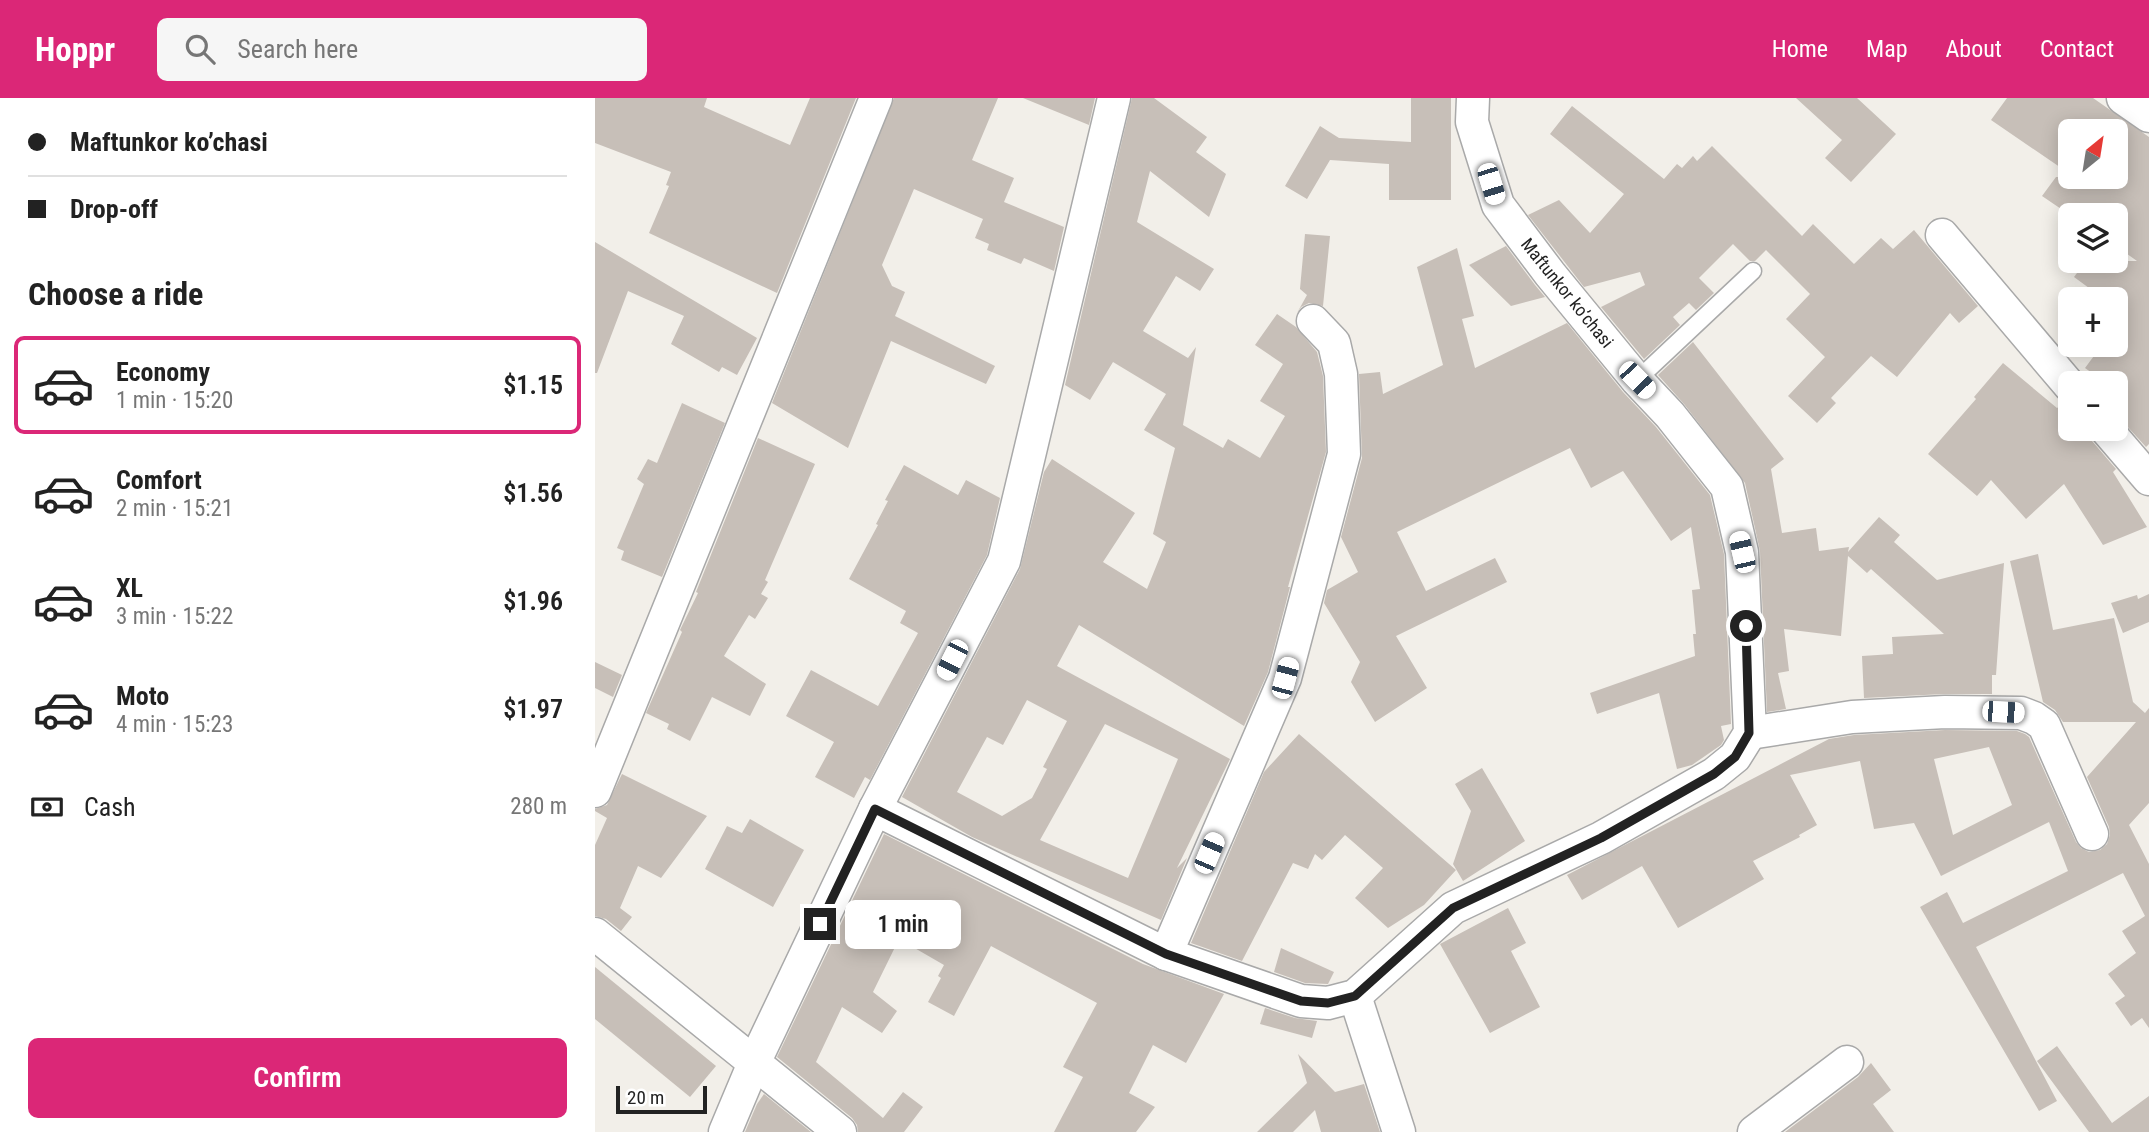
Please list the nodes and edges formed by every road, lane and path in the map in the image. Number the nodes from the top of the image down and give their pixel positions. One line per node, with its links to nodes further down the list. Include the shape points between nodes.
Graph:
1 (876, 98): 14 (street)
2 (1114, 98): 15 (street, via 1004,561)
3 (1473, 98): 10 (street, Maftunkor ko’chasi, via 1472,122 1498,205)
4 (2123, 98): 5 (street)
5 (2149, 116)
6 (1942, 234): 9 (street)
7 (1753, 271): 10 (lane)
8 (1313, 321): 18 (street, via 1333,343 1341,374 1344,454 1285,678)
9 (2058, 372)
10 (1637, 380): 13 (street, Maftunkor ko’chasi, via 1727,487 1742,552)
11 (2116, 441): 12 (street)
12 (2149, 479)
13 (1749, 733): 16 (street, via 1852,717 2021,713 2044,725); 19 (street, via 1735,757 1714,774 1601,838 1453,908)
14 (595, 790)
15 (875, 809): 18 (street); 21 (street)
16 (2092, 834)
17 (595, 934): 21 (street)
18 (1166, 954): 19 (street, via 1301,1001 1328,1003)
19 (1355, 996): 24 (street)
20 (1847, 1062): 25 (street)
21 (754, 1063): 22 (street); 23 (street)
22 (725, 1132)
23 (840, 1132)
24 (1399, 1132)
25 (1754, 1132)

